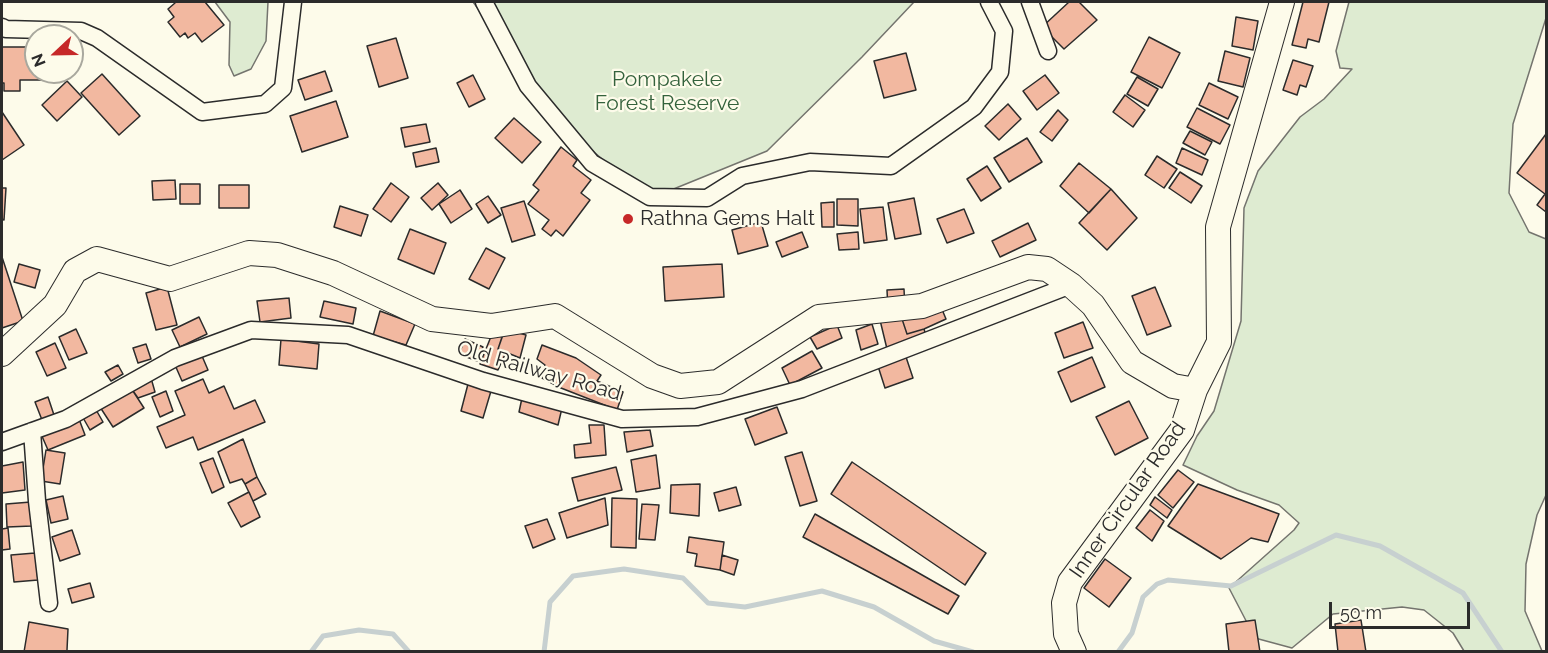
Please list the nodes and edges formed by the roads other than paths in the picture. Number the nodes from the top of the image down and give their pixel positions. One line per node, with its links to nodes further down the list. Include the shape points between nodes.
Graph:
1 (293, 2): 6 (street, via 283,88 265,104 202,112 97,38 81,31)
2 (484, 2): 3 (street, via 528,86 592,163 650,197 707,198 742,176 810,162 891,166 974,107 1000,72 1004,31)
3 (989, 2)
4 (1030, 2): 7 (street)
5 (1282, 2): 10 (street, Inner Circular Road, via 1218,227 1219,342)
6 (2, 27)
7 (1048, 51)
8 (1071, 285): 9 (street, via 1047,269 1028,267 922,306 819,317 718,382 680,386 652,376 555,316 491,326 432,319 333,273 277,255 249,253 170,279 97,260 75,271 55,305); 10 (street, via 1094,305 1132,362 1173,386); 11 (street, Old Railway Road, via 802,389 698,417 622,419 483,381 348,335 251,330 175,358 66,419)
9 (2, 354)
10 (1195, 390): 14 (street, Inner Circular Road, via 1182,430 1070,582 1064,603 1066,634)
11 (32, 431): 12 (street, Old Railway Road); 13 (street)
12 (2, 442)
13 (49, 603)
14 (1074, 651)

